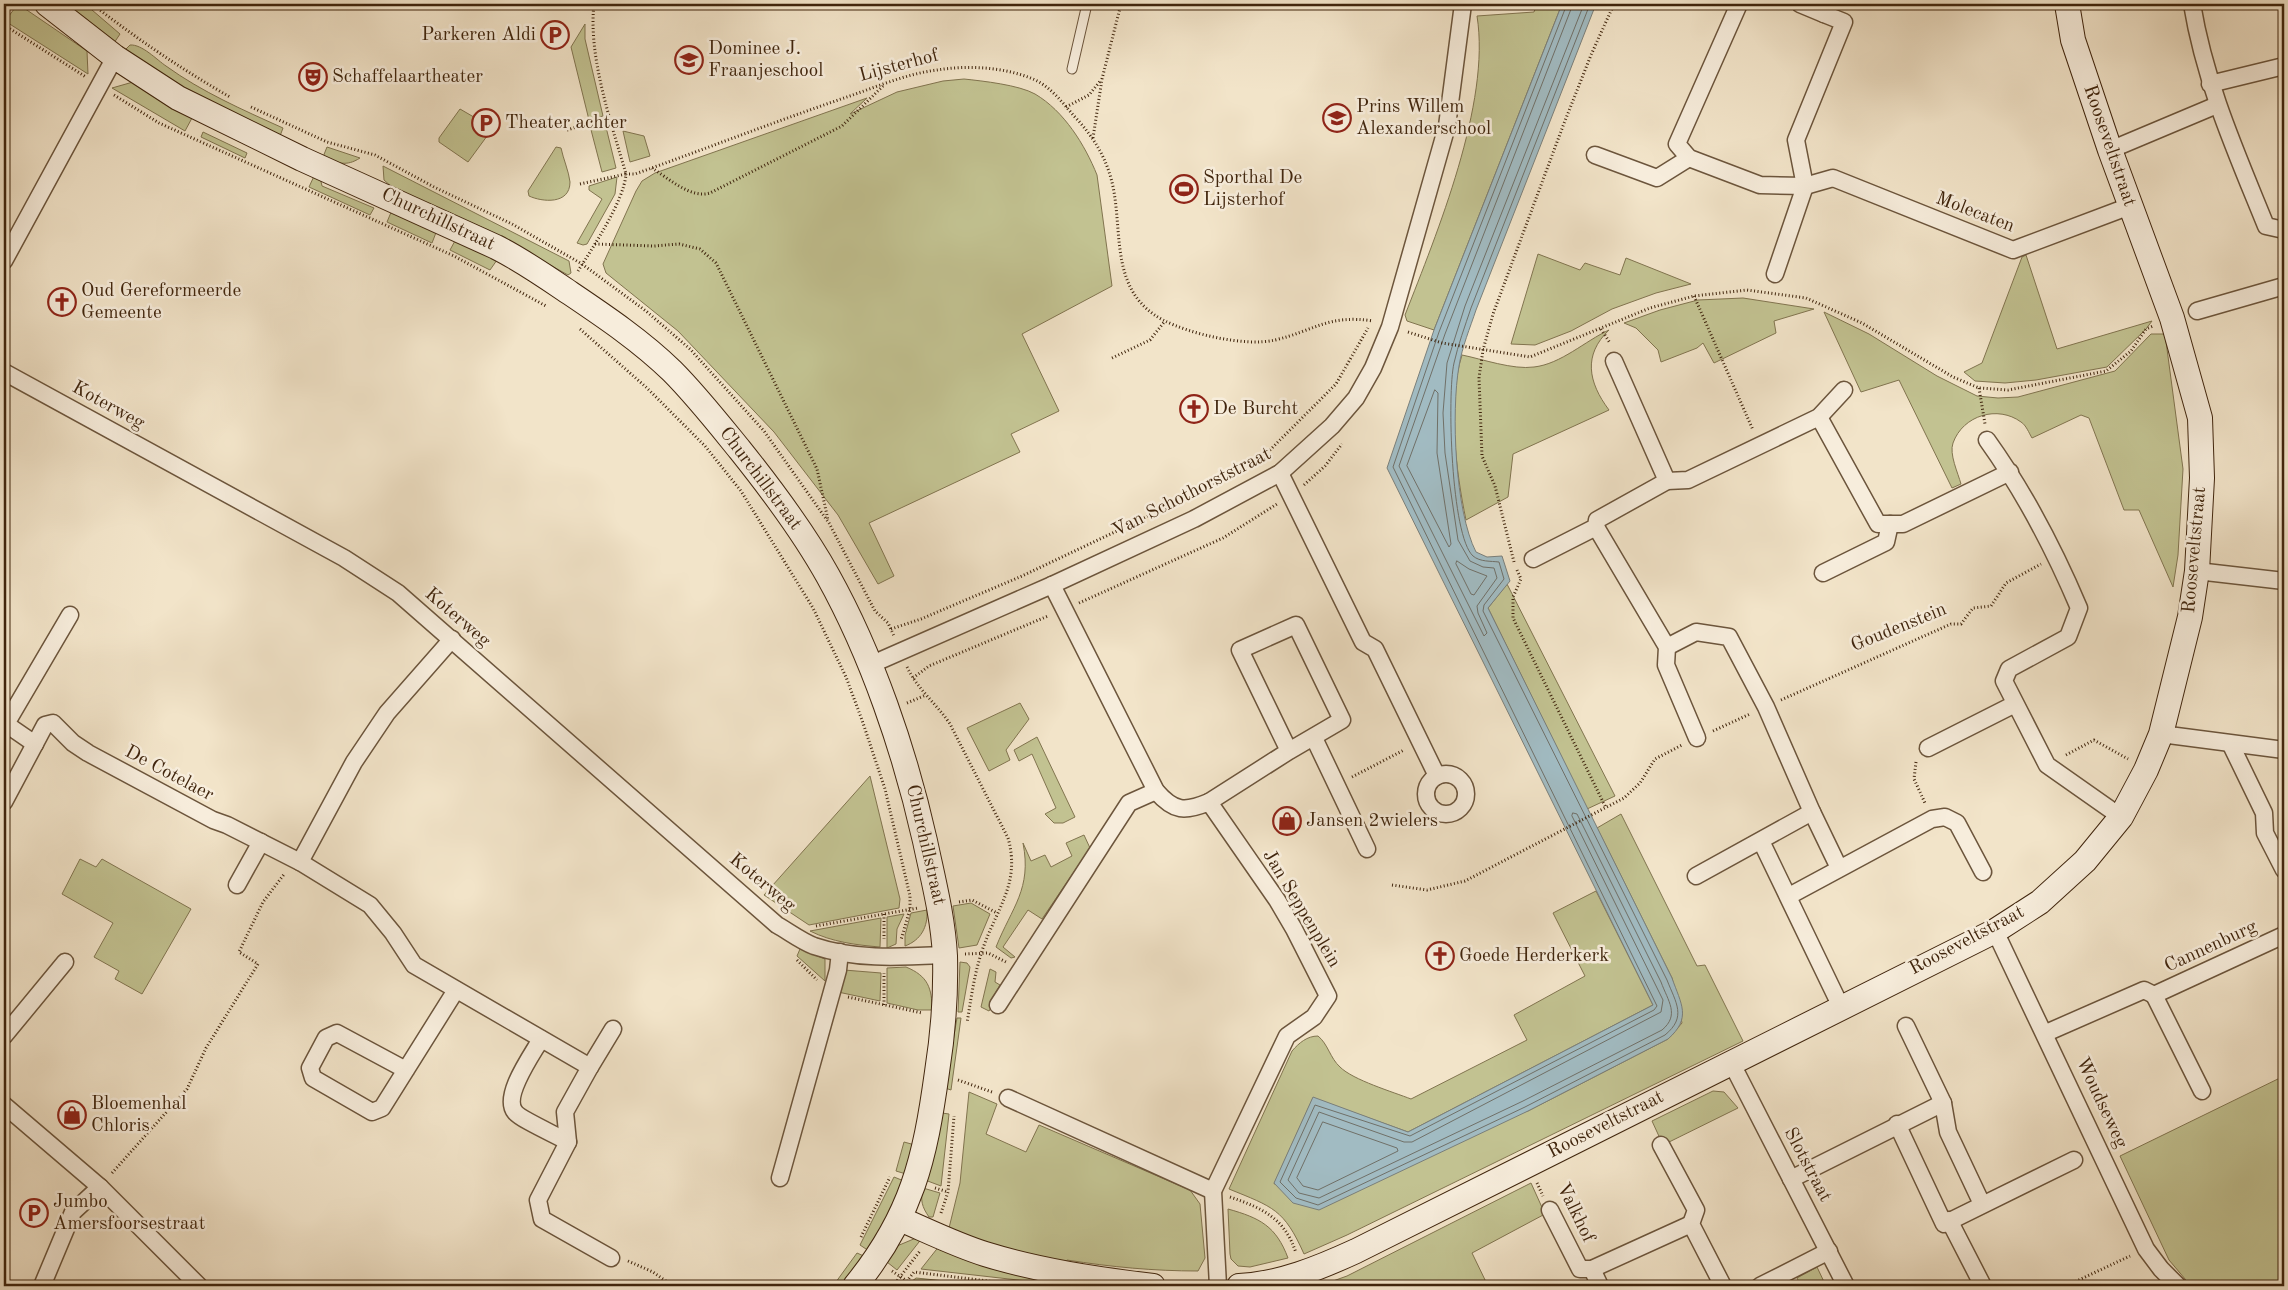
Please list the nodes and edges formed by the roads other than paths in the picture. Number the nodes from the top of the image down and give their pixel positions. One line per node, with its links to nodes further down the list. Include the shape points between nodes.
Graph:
1 (47, 4): 9 (street, Churchillstraat)
2 (1087, 4): 11 (lane)
3 (1463, 4): 30 (street, Van Schothorststraat, via 1447,126 1390,327 1356,398 1332,426)
4 (1739, 4): 16 (street, via 1677,144)
5 (1800, 4): 8 (street)
6 (2067, 4): 14 (street, Rooseveltstraat, via 2073,40)
7 (2192, 4): 12 (street)
8 (1826, 9): 17 (street, via 1844,22 1796,140)
9 (115, 57): 20 (street); 42 (street, Churchillstraat, via 178,98 520,259 560,300 622,328 672,370 779,499 823,569)
10 (2284, 66): 12 (street)
11 (1072, 69)
12 (2210, 84): 13 (street)
13 (2217, 105): 14 (street); 19 (street, via 2266,226)
14 (2110, 150): 18 (street, Rooseveltstraat)
15 (1596, 155): 16 (street, via 1656,178)
16 (1689, 158): 17 (street, Molecaten, via 1760,185)
17 (1805, 186): 18 (street, Molecaten, via 1833,178 2013,250); 21 (street)
18 (2130, 206): 35 (street, Rooseveltstraat, via 2172,318 2200,418 2202,478)
19 (2284, 230)
20 (4, 261)
21 (1776, 274)
22 (2284, 286): 23 (street)
23 (2197, 310)
24 (1614, 361): 31 (street)
25 (4, 372): 40 (street, Koterweg, via 344,558 398,593)
26 (1844, 390): 27 (street)
27 (1819, 417): 31 (street, via 1688,480); 32 (street, via 1878,524)
28 (1987, 440): 29 (street)
29 (2010, 472): 32 (street, via 1903,524); 43 (street, via 2057,556 2079,608 2068,637 2009,669 2004,681)
30 (1280, 473): 38 (street, Van Schothorststraat, via 1194,519); 52 (street, via 1363,642 1375,649)
31 (1666, 480): 33 (street, via 1597,520)
32 (1890, 524): 36 (street, via 1886,542)
33 (1596, 527): 34 (street); 41 (street)
34 (1533, 559)
35 (2197, 571): 37 (street); 44 (street, Rooseveltstraat, via 2190,617)
36 (1823, 573)
37 (2284, 581)
38 (1052, 585): 42 (street, Van Schothorststraat); 53 (street)
39 (70, 614): 47 (street, via 6,724)
40 (452, 639): 61 (street, via 388,713 354,762); 70 (street, Koterweg, via 777,925 813,945)
41 (1666, 647): 46 (street, via 1666,664); 56 (street, via 1696,632 1729,637 1766,707)
42 (870, 665): 71 (street, Churchillstraat, via 912,785 939,905)
43 (2015, 704): 49 (street); 57 (street, via 2047,765)
44 (2161, 734): 48 (street); 57 (street, Rooseveltstraat)
45 (1314, 738): 51 (street); 51 (street, via 1342,720 1296,624 1240,650); 60 (street)
46 (1697, 738)
47 (35, 744): 54 (street, De Cotelaer); 59 (street, De Cotelaer, via 45,726 54,723 73,743 88,752 213,820)
48 (2231, 745): 50 (street); 63 (street, via 2264,813 2265,833)
49 (1928, 748)
50 (2284, 750)
51 (1289, 751): 55 (street)
52 (1437, 776)
53 (1156, 791): 55 (street, via 1167,804 1176,808 1188,810); 75 (street, via 1129,803)
54 (4, 802)
55 (1209, 802): 96 (street, Jan Seppenplein, via 1277,900 1328,996 1314,1017 1287,1036)
56 (1812, 812): 58 (street); 62 (street)
57 (2121, 817): 68 (street, Rooseveltstraat, via 2085,861 2040,902)
58 (1761, 841): 65 (street); 67 (street)
59 (261, 842): 61 (street, De Cotelaer); 66 (street)
60 (1367, 849)
61 (297, 860): 73 (street, De Cotelaer, via 370,905 394,933 414,965)
62 (1839, 868): 64 (street, via 1932,819 1945,817 1957,823); 67 (street)
63 (2284, 870)
64 (1983, 872)
65 (1696, 876)
66 (237, 886)
67 (1789, 896): 76 (street)
68 (1995, 931): 76 (street, Rooseveltstraat); 79 (street, Woudseweg)
69 (2284, 935): 74 (street, Cannenburg)
70 (840, 952): 71 (street, Koterweg, via 864,956); 93 (street)
71 (945, 955): 99 (street, Churchillstraat, via 934,1018 929,1130 916,1182)
72 (65, 962): 80 (street)
73 (456, 990): 81 (street, De Cotelaer); 84 (street)
74 (2154, 995): 79 (street, Cannenburg, via 2144,990); 85 (street, Cannenburg)
75 (998, 1005)
76 (1841, 1007): 82 (street, Rooseveltstraat)
77 (1906, 1026): 87 (street)
78 (613, 1029): 83 (street)
79 (2046, 1034): 117 (street, Woudseweg, via 2146,1248)
80 (4, 1036)
81 (541, 1039): 83 (street, De Cotelaer); 90 (street, via 510,1100 515,1112)
82 (1731, 1062): 94 (street, Slotstraat); 111 (street, Rooseveltstraat, via 1356,1251 1303,1273)
83 (590, 1067): 90 (street, via 565,1112)
84 (406, 1070): 84 (street, via 382,1108 372,1112 314,1078 310,1068 326,1038 337,1033)
85 (2202, 1091)
86 (1008, 1098): 96 (street)
87 (1944, 1103): 89 (street); 97 (street, via 1948,1132)
88 (4, 1105): 95 (street)
89 (1898, 1124): 94 (street); 100 (street, via 1944,1224)
90 (568, 1142): 103 (street, via 538,1200 542,1218)
91 (1661, 1145): 101 (street, via 1696,1210)
92 (2074, 1160): 97 (street)
93 (780, 1178)
94 (1791, 1179): 102 (street, Slotstraat)
95 (100, 1187): 106 (street, via 73,1212); 107 (street)
96 (1213, 1190): 110 (street, Jan Seppenplein)
97 (1982, 1204): 100 (street)
98 (1550, 1210): 104 (street, Valkhof, via 1580,1269)
99 (900, 1219): 105 (street, via 983,1254); 108 (street, Churchillstraat, via 876,1260)
100 (1949, 1220): 116 (street)
101 (1691, 1224): 104 (street, Valkhof); 113 (street)
102 (1830, 1251): 114 (street); 115 (street, Slotstraat)
103 (611, 1258)
104 (1592, 1269): 112 (street, Valkhof)
105 (1074, 1282): 109 (street)
106 (42, 1286)
107 (199, 1286)
108 (855, 1286)
109 (1153, 1286)
110 (1218, 1286)
111 (1239, 1286)
112 (1600, 1286)
113 (1723, 1286)
114 (1760, 1286)
115 (1846, 1286)
116 (1983, 1286)
117 (2178, 1286)

